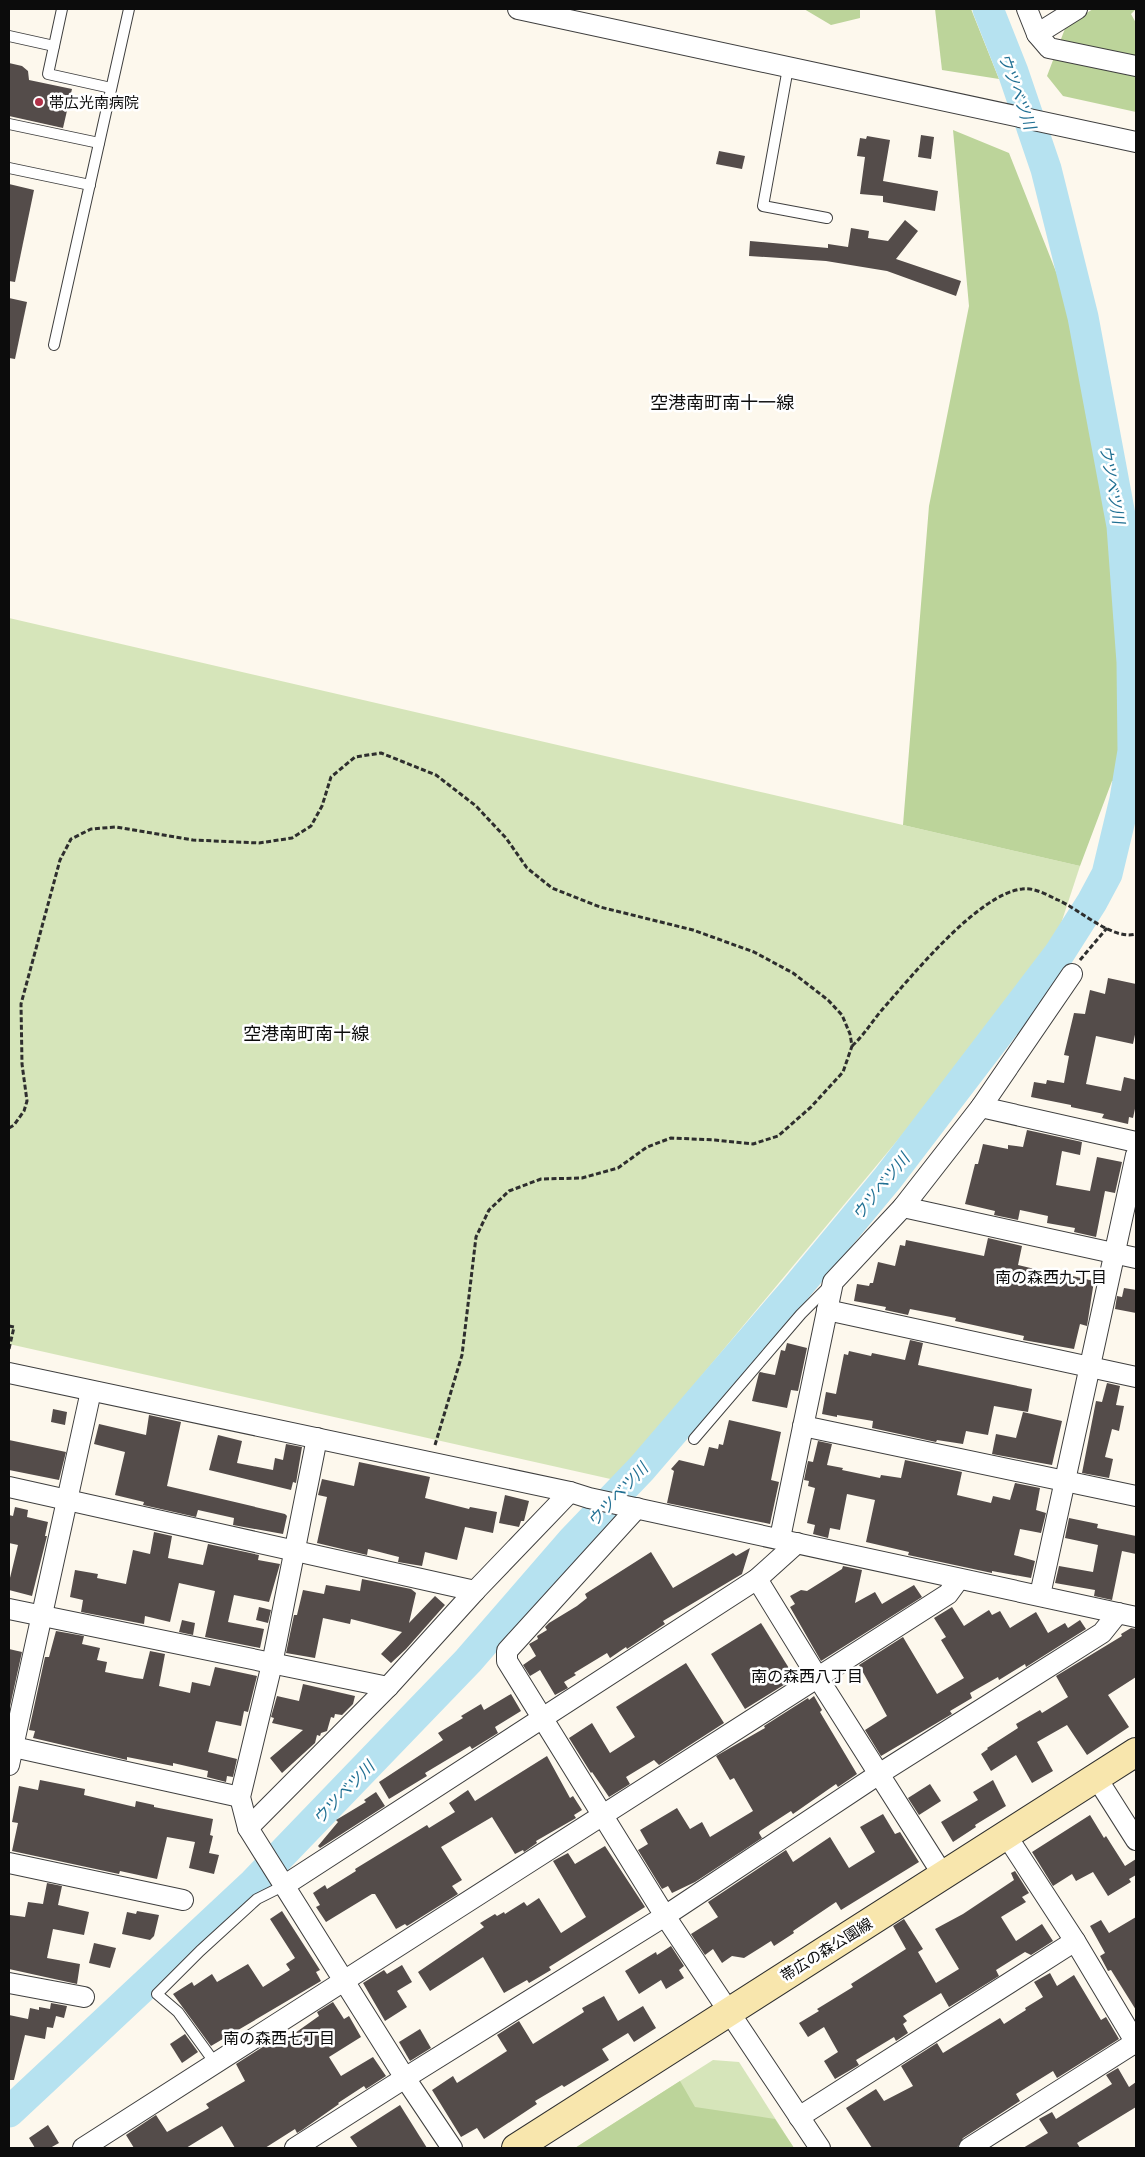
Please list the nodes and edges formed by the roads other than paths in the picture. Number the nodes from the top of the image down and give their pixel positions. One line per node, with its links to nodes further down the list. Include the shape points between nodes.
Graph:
1 (62, 9): 8 (lane)
2 (129, 9): 11 (lane)
3 (518, 9): 10 (street)
4 (1027, 9): 6 (street)
5 (1077, 9): 6 (street)
6 (1037, 34): 9 (street, via 1049,48)
7 (9, 36): 8 (lane)
8 (54, 46): 11 (lane, via 48,74)
9 (1136, 66)
10 (788, 68): 13 (street); 17 (lane, via 763,206)
11 (111, 88): 14 (lane)
12 (9, 124): 14 (lane)
13 (1136, 142)
14 (99, 143): 16 (lane)
15 (9, 168): 16 (lane)
16 (90, 185): 18 (lane)
17 (827, 218)
18 (54, 345)
19 (1072, 974): 20 (street)
20 (981, 1107): 21 (street); 23 (street)
21 (1136, 1142)
22 (1136, 1155): 24 (street)
23 (903, 1206): 24 (street); 26 (street)
24 (1115, 1254): 25 (street); 28 (street)
25 (1136, 1258)
26 (833, 1282): 27 (street); 34 (lane, via 801,1314)
27 (828, 1310): 28 (street); 32 (street)
28 (1090, 1366): 30 (street); 35 (street)
29 (9, 1373): 31 (street)
30 (1136, 1377)
31 (91, 1391): 33 (street); 39 (street)
32 (803, 1426): 35 (street); 41 (street)
33 (317, 1438): 37 (street); 42 (street)
34 (694, 1439)
35 (1064, 1481): 38 (street); 46 (street)
36 (9, 1487): 39 (street)
37 (570, 1492): 40 (street); 45 (street)
38 (1136, 1496)
39 (68, 1500): 42 (street); 49 (street)
40 (632, 1507): 41 (street); 53 (street, via 507,1650 507,1661)
41 (788, 1541): 43 (street); 44 (street)
42 (293, 1551): 45 (street); 50 (street)
43 (757, 1579): 51 (street); 53 (street)
44 (959, 1579): 46 (street); 51 (street, via 948,1594)
45 (475, 1591): 52 (street)
46 (1040, 1595): 48 (street)
47 (9, 1609): 49 (street)
48 (1127, 1615): 56 (street)
49 (42, 1616): 50 (street); 54 (street)
50 (272, 1664): 52 (street); 58 (street)
51 (818, 1678): 56 (street); 59 (street)
52 (388, 1687): 60 (street)
53 (543, 1717): 59 (street); 65 (street)
54 (10, 1752): 58 (street)
55 (1136, 1752): 57 (main road, 帯広の森公園線)
56 (879, 1774): 64 (street); 67 (street)
57 (1096, 1777): 61 (main road, 帯広の森公園線); 62 (street)
58 (240, 1798): 60 (street)
59 (602, 1816): 67 (street); 69 (street)
60 (253, 1835): 65 (street)
61 (1006, 1835): 64 (main road, 帯広の森公園線); 68 (street)
62 (1136, 1840)
63 (9, 1863): 66 (street)
64 (943, 1875): 72 (main road, 帯広の森公園線)
65 (281, 1879): 69 (street); 74 (lane, via 200,1951 158,1994 178,2012)
66 (183, 1900)
67 (665, 1916): 72 (street); 75 (street)
68 (1075, 1941): 73 (street); 76 (street)
69 (343, 1980): 74 (street); 75 (street)
70 (9, 1983): 71 (street)
71 (84, 1997)
72 (728, 2011): 76 (street); 80 (main road, 帯広の森公園線)
73 (1136, 2042): 82 (street)
74 (215, 2063): 77 (street)
75 (405, 2078): 78 (street); 79 (street)
76 (799, 2117): 81 (street)
77 (86, 2147)
78 (295, 2148)
79 (452, 2148)
80 (516, 2148)
81 (820, 2148)
82 (969, 2148)

